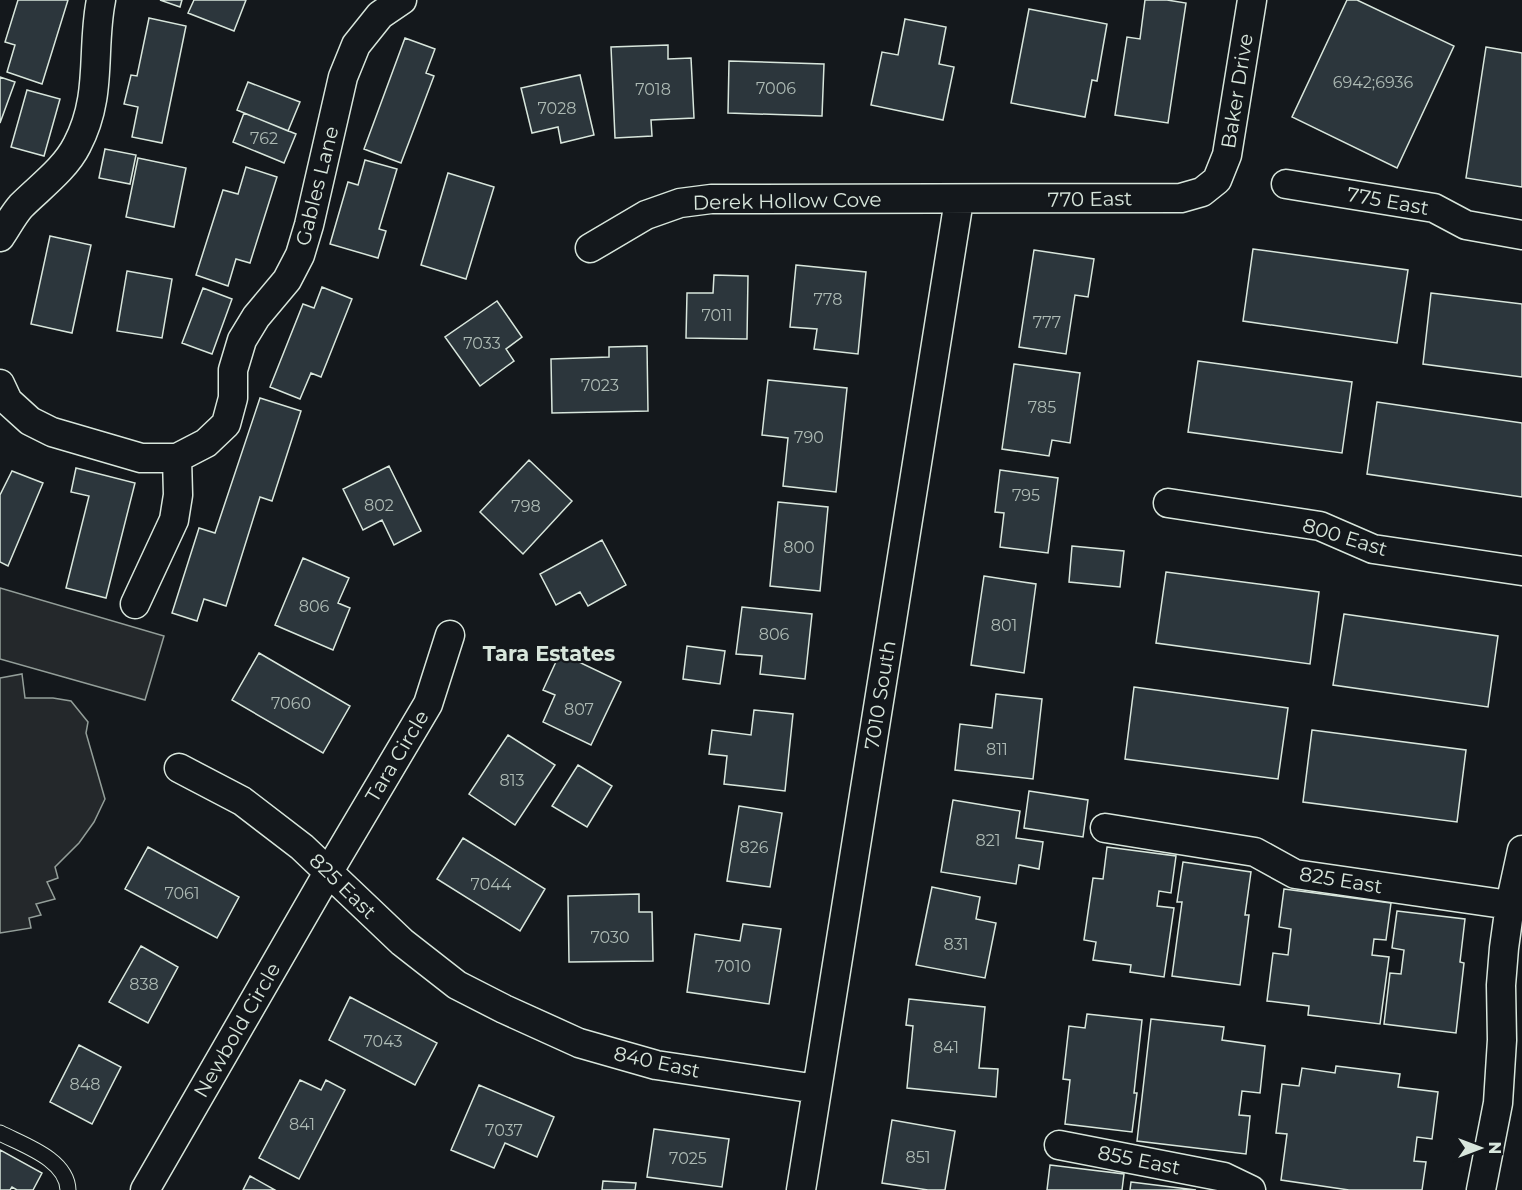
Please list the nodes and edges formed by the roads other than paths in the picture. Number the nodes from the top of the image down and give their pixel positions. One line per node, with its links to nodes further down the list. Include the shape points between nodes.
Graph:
1 (101, 0): 8 (street, via 92,106 77,146 50,180 20,208)
2 (402, 0): 11 (street, Gables Lane, via 380,15 356,45 343,77 300,255 287,280 242,340 225,424 206,443)
3 (1252, 0): 4 (street, Baker Drive, via 1227,155)
4 (1217, 180): 6 (street, 770 East, via 1202,192 1181,198)
5 (1286, 184): 7 (street, 775 East, via 1434,208 1466,225)
6 (958, 200): 9 (street, Derek Hollow Cove, via 711,199 680,203 646,215); 22 (street, 7010 South)
7 (1522, 235)
8 (0, 237)
9 (590, 248)
10 (3, 399): 11 (street, Gables Lane, via 30,421 52,432 141,459)
11 (177, 458): 14 (street, via 174,520)
12 (1168, 503): 13 (street, 800 East, via 1320,526 1373,549)
13 (1522, 571)
14 (135, 604)
15 (450, 635): 19 (street, Tara Circle, via 428,704)
16 (179, 768): 19 (street, 825 East, via 242,801)
17 (1105, 828): 20 (street, 825 East, via 1255,852 1295,874)
18 (1520, 867): 20 (street)
19 (329, 871): 21 (street, 825 East, via 402,942 457,985); 26 (street, Newbold Circle)
20 (1510, 905): 29 (street, via 1501,985 1498,1103)
21 (504, 1009): 22 (street, 840 East, via 579,1043 656,1065)
22 (817, 1089): 27 (street, 7010 South)
23 (0, 1133): 25 (lane, via 60,1168)
24 (1059, 1145): 28 (street, 855 East, via 1224,1177)
25 (68, 1190)
26 (145, 1190)
27 (801, 1190)
28 (1251, 1190)
29 (1481, 1190)

